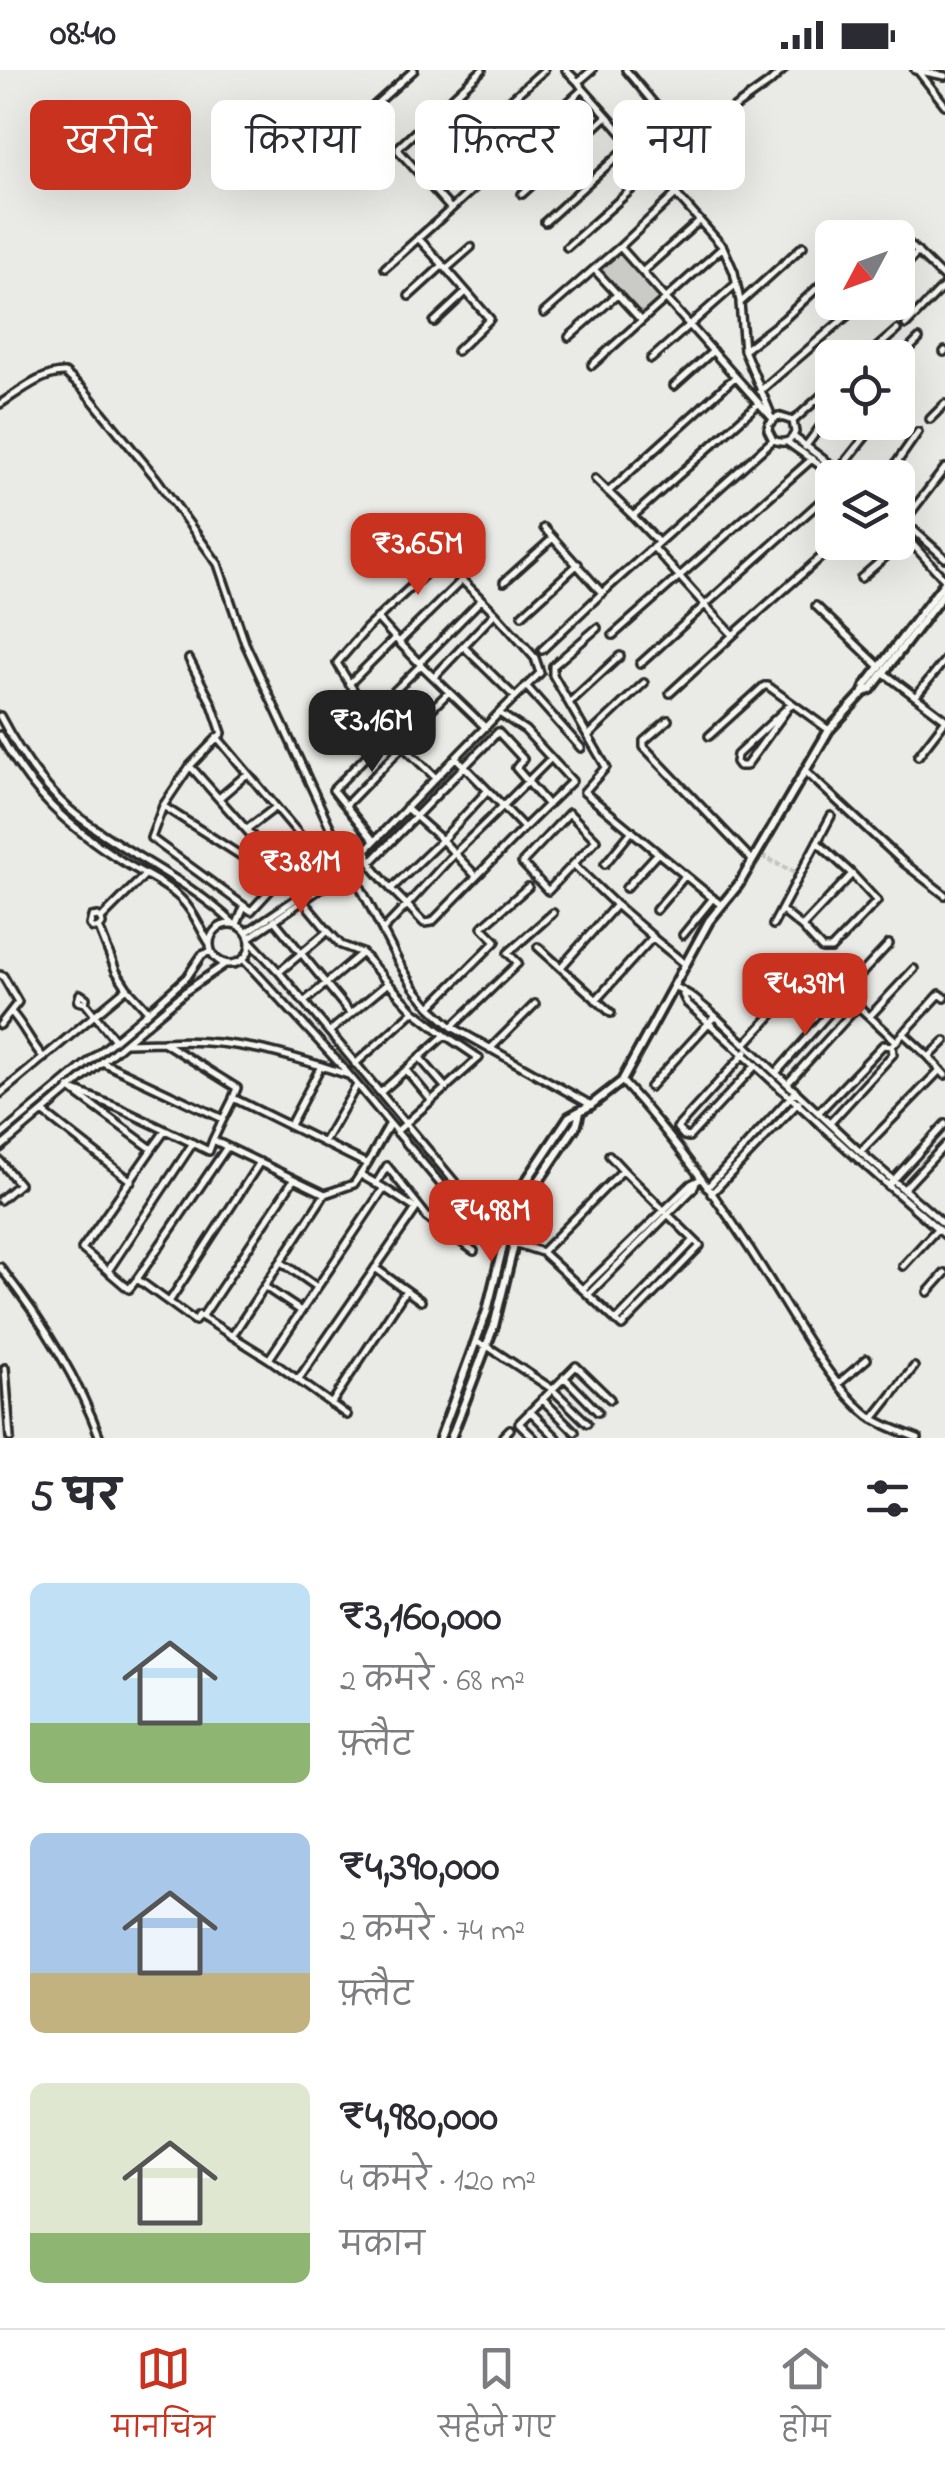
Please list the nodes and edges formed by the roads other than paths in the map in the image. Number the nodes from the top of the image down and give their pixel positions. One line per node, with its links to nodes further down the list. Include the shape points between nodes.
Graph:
1 (414, 70): 11 (street)
2 (482, 70): 12 (street)
3 (544, 70): 13 (street)
4 (566, 70): 10 (street)
5 (592, 70): 10 (street)
6 (626, 70): 14 (street)
7 (784, 70): 15 (street)
8 (917, 71): 9 (street); 16 (street)
9 (945, 76)
10 (581, 86): 17 (street); 27 (street)
11 (380, 100)
12 (450, 100)
13 (510, 100)
14 (651, 100)
15 (744, 100)
16 (945, 106)
17 (607, 116): 18 (street); 25 (street)
18 (613, 123)
19 (415, 132): 21 (street, via 398,151)
20 (613, 161): 29 (street)
21 (415, 169)
22 (434, 190): 27 (street)
23 (631, 190): 33 (street)
24 (672, 190): 26 (street)
25 (522, 194)
26 (676, 194): 28 (street); 35 (street)
27 (451, 209): 30 (street)
28 (700, 220): 34 (street); 42 (street)
29 (546, 222)
30 (418, 238): 39 (street); 40 (street)
31 (803, 246): 50 (street)
32 (471, 247): 39 (street)
33 (567, 247)
34 (723, 247): 44 (street); 49 (street)
35 (620, 248): 41 (street); 42 (street)
36 (915, 249): 37 (street)
37 (918, 252): 38 (street); 43 (street)
38 (915, 255)
39 (444, 267): 46 (street); 48 (street)
40 (385, 268)
41 (594, 269): 47 (street); 51 (street)
42 (642, 272): 49 (street)
43 (945, 282): 56 (street)
44 (736, 284): 50 (street); 55 (street)
45 (815, 290): 62 (street)
46 (466, 292): 54 (street); 63 (street, via 490,319)
47 (618, 294): 52 (street); 58 (street)
48 (409, 296)
49 (665, 298): 52 (street); 55 (street)
50 (740, 303): 62 (street)
51 (544, 313)
52 (641, 320): 66 (street)
53 (842, 320): 69 (street)
54 (434, 322)
55 (689, 325): 64 (street); 65 (street)
56 (906, 325)
57 (896, 330): 60 (street)
58 (569, 338)
59 (919, 339): 61 (street)
60 (885, 340)
61 (915, 343)
62 (744, 350): 69 (street)
63 (457, 351)
64 (712, 351): 67 (street); 68 (street)
65 (651, 359)
66 (592, 365)
67 (736, 377): 71 (street); 89 (street)
68 (674, 386)
69 (760, 391): 74 (street)
70 (815, 401): 76 (street)
71 (758, 403): 74 (street); 92 (street)
72 (0, 404): 187 (street, via 62,371 156,478 222,573 245,643)
73 (945, 404): 75 (street)
74 (773, 419): 76 (street); 80 (street)
75 (930, 419)
76 (793, 420): 79 (street)
77 (918, 432): 85 (street)
78 (815, 433): 82 (street)
79 (794, 436): 81 (street); 82 (street)
80 (773, 440): 81 (street); 96 (street)
81 (786, 442): 83 (street)
82 (804, 447): 84 (street)
83 (812, 459): 86 (street); 102 (street)
84 (820, 460)
85 (899, 460)
86 (815, 461)
87 (945, 468): 91 (street)
88 (596, 479): 89 (street)
89 (608, 492): 92 (street)
90 (815, 506): 110 (street)
91 (915, 508)
92 (633, 516): 96 (street)
93 (544, 528): 95 (street)
94 (915, 532): 98 (street)
95 (553, 538): 101 (street); 106 (street)
96 (655, 545): 102 (street); 108 (street)
97 (915, 547): 105 (street)
98 (945, 558)
99 (818, 560): 117 (street)
100 (882, 560): 103 (street)
101 (578, 564): 108 (street); 113 (street)
102 (679, 575): 110 (street); 116 (street)
103 (861, 578)
104 (462, 580): 109 (street); 114 (street, via 440,559); 118 (street)
105 (945, 581): 126 (street)
106 (504, 582)
107 (945, 592): 126 (street)
108 (602, 593): 120 (street)
109 (482, 600): 112 (street); 124 (street)
110 (705, 604): 117 (street); 125 (street)
111 (816, 606): 126 (street)
112 (495, 613): 119 (street); 130 (street, via 539,665 540,673)
113 (522, 616)
114 (377, 618): 118 (street); 128 (street, via 336,663)
115 (597, 628): 135 (street, via 553,666)
116 (612, 635)
117 (732, 636): 132 (street)
118 (397, 640): 124 (street); 128 (street)
119 (464, 646): 127 (street); 134 (street)
120 (542, 650)
121 (620, 656): 135 (street)
122 (189, 659): 149 (street, via 222,732)
123 (945, 660): 133 (street)
124 (420, 664): 127 (street); 138 (street)
125 (640, 664)
126 (882, 670): 133 (street); 143 (street)
127 (434, 677): 131 (street)
128 (349, 684): 138 (street)
129 (644, 684): 147 (street)
130 (526, 686): 134 (street); 151 (street)
131 (449, 692): 142 (street); 150 (street)
132 (670, 693)
133 (916, 696): 141 (street)
134 (515, 697): 137 (street)
135 (569, 703): 147 (street)
136 (791, 704): 136 (street, via 746,766 736,754); 143 (street); 148 (street, via 760,687)
137 (498, 713): 142 (street); 156 (street)
138 (370, 715): 146 (street)
139 (0, 716): 145 (street)
140 (668, 720): 183 (street, via 644,747)
141 (945, 720): 154 (street)
142 (486, 726): 144 (street); 155 (street)
143 (828, 730): 159 (street)
144 (498, 732): 158 (street); 162 (street, via 523,758 516,768)
145 (2, 733): 152 (street); 153 (street)
146 (389, 733): 150 (street); 165 (street, via 332,790)
147 (588, 736): 175 (street, via 606,768 584,792)
148 (709, 736)
149 (217, 738): 157 (street); 160 (street)
150 (401, 744): 161 (street); 165 (street)
151 (581, 748)
152 (8, 750): 153 (street); 186 (street, via 60,816)
153 (22, 754): 180 (street, via 55,796)
154 (918, 756)
155 (456, 758): 158 (street); 161 (street)
156 (550, 758): 162 (street); 166 (street, via 572,781)
157 (190, 766): 164 (street); 167 (street)
158 (464, 767): 163 (street); 171 (street)
159 (804, 770): 183 (street); 199 (street)
160 (248, 774): 164 (street); 168 (street)
161 (436, 778): 170 (street)
162 (528, 781): 166 (street); 169 (street)
163 (487, 791): 169 (street); 177 (street)
164 (219, 798): 174 (street)
165 (345, 805): 176 (street)
166 (548, 805): 173 (street)
167 (163, 806): 195 (street); 205 (street, via 151,838)
168 (277, 806): 174 (street); 184 (street, via 303,838)
169 (504, 806): 173 (street); 182 (street)
170 (406, 808): 171 (street); 176 (street)
171 (414, 816): 177 (street); 185 (street)
172 (832, 816): 178 (street)
173 (524, 828): 193 (street)
174 (248, 830): 184 (street)
175 (632, 831): 181 (street); 188 (street)
176 (374, 840): 179 (street)
177 (442, 840): 182 (street); 197 (street)
178 (817, 842): 191 (street); 207 (street)
179 (366, 850): 185 (street); 187 (street)
180 (131, 852): 186 (street); 211 (street)
181 (658, 852): 194 (street); 198 (street)
182 (454, 854): 193 (street); 203 (street)
183 (752, 860): 204 (street)
184 (276, 861): 190 (street)
185 (371, 862): 197 (street)
186 (124, 863): 192 (street)
187 (348, 864): 200 (street); 215 (street)
188 (605, 864)
189 (574, 866): 189 (street, via 548,891 522,863 569,813 596,840); 202 (street)
190 (286, 873): 195 (street); 200 (street)
191 (852, 874): 213 (street); 213 (street, via 877,901 831,950)
192 (144, 876): 209 (street); 222 (street, via 185,902)
193 (476, 876): 203 (street, via 429,924)
194 (685, 876): 201 (street); 206 (street)
195 (279, 880): 205 (street, via 251,911)
196 (528, 887): 245 (street, via 482,927 496,941)
197 (391, 888): 203 (street)
198 (626, 888)
199 (945, 894)
200 (305, 897): 210 (street); 216 (street); 218 (street)
201 (712, 898): 204 (street); 217 (street)
202 (616, 904): 219 (street); 228 (street)
203 (407, 905): 215 (street)
204 (721, 905): 227 (street)
205 (244, 907): 211 (street)
206 (656, 910)
207 (781, 910): 212 (street); 213 (street)
208 (554, 913): 257 (street, via 508,953 518,963)
209 (102, 919): 214 (street); 214 (street, via 89,921)
210 (274, 920): 218 (street); 223 (street)
211 (235, 924): 218 (street); 222 (street, via 214,931)
212 (774, 925)
213 (802, 927)
214 (99, 928): 236 (street)
215 (383, 930): 245 (street)
216 (328, 931): 223 (street); 224 (street)
217 (683, 935)
218 (249, 937): 225 (street); 231 (street)
219 (653, 938): 227 (street); 240 (street)
220 (889, 944): 238 (street)
221 (538, 947): 228 (street)
222 (210, 948): 226 (street); 248 (street)
223 (302, 953): 231 (street); 234 (street)
224 (362, 953): 233 (street); 234 (street)
225 (244, 960): 226 (street); 273 (street)
226 (225, 964): 254 (street)
227 (685, 964): 235 (street)
228 (561, 968): 240 (street)
229 (814, 969): 265 (street)
230 (914, 969): 253 (street)
231 (279, 972): 241 (street)
232 (0, 975): 247 (street, via 18,1002)
233 (388, 982): 246 (street); 251 (street)
234 (326, 984): 241 (street); 251 (street)
235 (673, 986): 237 (street); 282 (street)
236 (126, 988): 248 (street); 250 (street)
237 (682, 992): 252 (street); 255 (street)
238 (846, 994): 244 (street); 278 (street)
239 (945, 998): 259 (street, via 940,994)
240 (596, 1000): 249 (street)
241 (304, 1002): 258 (street)
242 (85, 1003): 250 (street)
243 (535, 1004): 266 (street)
244 (858, 1006): 253 (street); 283 (street)
245 (430, 1008): 257 (street)
246 (414, 1010): 260 (street); 274 (street)
247 (11, 1012): 256 (street); 270 (street)
248 (148, 1012): 254 (street); 263 (street)
249 (611, 1013)
250 (95, 1014): 263 (street); 270 (street)
251 (351, 1014): 258 (street)
252 (715, 1016): 255 (street); 265 (street)
253 (870, 1016): 264 (street)
254 (154, 1018): 263 (street)
255 (708, 1023): 267 (street); 287 (street)
256 (0, 1025)
257 (452, 1027): 266 (street)
258 (329, 1032): 268 (street)
259 (903, 1032): 264 (street); 269 (street)
260 (445, 1035): 271 (street); 286 (street, via 480,1058)
261 (945, 1041): 269 (street)
262 (163, 1042): 263 (street); 275 (street, via 252,1046); 291 (street, via 237,1088)
263 (120, 1043): 272 (street); 308 (street)
264 (894, 1044): 299 (street, via 883,1045); 305 (street, via 893,1054)
265 (748, 1045): 267 (street); 278 (street)
266 (490, 1049): 296 (street)
267 (744, 1054): 276 (street); 276 (street, via 678,1128 681,1134 689,1137)
268 (348, 1055): 273 (street); 274 (street)
269 (929, 1057): 279 (street)
270 (44, 1058): 290 (street)
271 (420, 1058): 277 (street); 286 (street)
272 (102, 1062): 285 (street); 300 (street)
273 (338, 1063): 280 (street)
274 (355, 1064): 289 (street)
275 (321, 1066): 280 (street); 304 (street)
276 (756, 1066): 281 (street)
277 (406, 1070): 289 (street); 294 (street)
278 (776, 1073): 281 (street); 283 (street)
279 (942, 1073): 316 (street)
280 (348, 1075): 284 (street)
281 (771, 1080): 292 (street)
282 (622, 1081): 296 (street); 325 (street)
283 (788, 1083): 288 (street)
284 (357, 1085): 303 (street); 310 (street)
285 (70, 1088): 298 (street); 306 (street); 315 (street)
286 (446, 1088): 294 (street)
287 (650, 1088)
288 (796, 1091): 292 (street); 293 (street)
289 (380, 1093): 301 (street)
290 (0, 1094)
291 (233, 1098): 300 (street); 304 (street)
292 (790, 1098): 295 (street); 329 (street)
293 (803, 1098): 295 (street); 299 (street)
294 (431, 1100): 301 (street)
295 (797, 1104): 305 (street); 329 (street)
296 (591, 1105): 297 (street)
297 (580, 1111): 338 (street, via 534,1188); 339 (street, via 569,1117 521,1190)
298 (43, 1112): 314 (street); 324 (street)
299 (819, 1112): 305 (street)
300 (222, 1119): 309 (street)
301 (404, 1124): 307 (street); 339 (street)
302 (945, 1124): 326 (street)
303 (390, 1125): 307 (street); 320 (street)
304 (290, 1126): 310 (street)
305 (827, 1126): 316 (street); 326 (street)
306 (165, 1130): 311 (street); 315 (street)
307 (396, 1132): 339 (street, via 486,1238)
308 (0, 1136)
309 (213, 1140): 311 (street, via 209,1151); 313 (street)
310 (324, 1142): 320 (street)
311 (193, 1143): 346 (street)
312 (945, 1145): 330 (street)
313 (227, 1147): 319 (street); 348 (street)
314 (0, 1148)
315 (152, 1149): 324 (street)
316 (861, 1151): 326 (street)
317 (609, 1154): 321 (street)
318 (0, 1161): 332 (street, via 20,1184)
319 (260, 1162): 323 (street); 355 (street)
320 (367, 1164): 322 (street)
321 (624, 1171): 334 (street); 341 (street)
322 (360, 1174): 327 (street); 331 (street, via 354,1184)
323 (294, 1179): 331 (street); 357 (street)
324 (131, 1180): 346 (street, via 82,1250)
325 (698, 1181): 329 (street); 334 (street)
326 (891, 1182): 330 (street)
327 (376, 1184): 328 (street); 335 (street, via 387,1166)
328 (384, 1188): 333 (street); 350 (street)
329 (709, 1191): 367 (street)
330 (902, 1192): 336 (street)
331 (325, 1194): 342 (street)
332 (0, 1200)
333 (416, 1209): 335 (street); 345 (street)
334 (666, 1213): 352 (street); 352 (street, via 700,1246 622,1326)
335 (428, 1218): 340 (street)
336 (941, 1227): 337 (street); 343 (street)
337 (945, 1235)
338 (514, 1242): 341 (street); 360 (street)
339 (500, 1243): 359 (street)
340 (474, 1251)
341 (542, 1252): 352 (street)
342 (281, 1262): 349 (street); 350 (street)
343 (903, 1266)
344 (0, 1267): 380 (street, via 58,1350)
345 (376, 1268): 351 (street); 366 (street)
346 (108, 1271): 348 (street, via 129,1289)
347 (945, 1273): 353 (street)
348 (138, 1279): 355 (street)
349 (265, 1287): 356 (street); 358 (street)
350 (317, 1287): 356 (street)
351 (406, 1290): 354 (street); 371 (street)
352 (586, 1292)
353 (928, 1292)
354 (421, 1301)
355 (168, 1302): 357 (street, via 195,1321)
356 (301, 1310): 361 (street)
357 (202, 1316): 358 (street)
358 (232, 1336): 361 (street)
359 (476, 1342): 360 (street); 381 (street)
360 (487, 1347): 368 (street); 382 (street)
361 (268, 1359): 366 (street)
362 (867, 1360): 367 (street)
363 (914, 1367): 375 (street)
364 (5, 1368): 379 (street)
365 (564, 1377): 368 (street); 369 (street, via 576,1366); 373 (street)
366 (298, 1380): 371 (street)
367 (838, 1384): 375 (street)
368 (552, 1389): 370 (street); 376 (street)
369 (610, 1399)
370 (542, 1400): 372 (street); 378 (street)
371 (331, 1404): 374 (street)
372 (530, 1412): 384 (street, via 519,1423); 385 (street)
373 (598, 1412)
374 (347, 1414)
375 (872, 1418): 386 (street)
376 (586, 1423)
377 (510, 1429): 383 (street)
378 (575, 1432)
379 (10, 1438)
380 (100, 1438)
381 (440, 1438)
382 (452, 1438)
383 (505, 1438)
384 (534, 1438)
385 (557, 1438)
386 (918, 1438)

